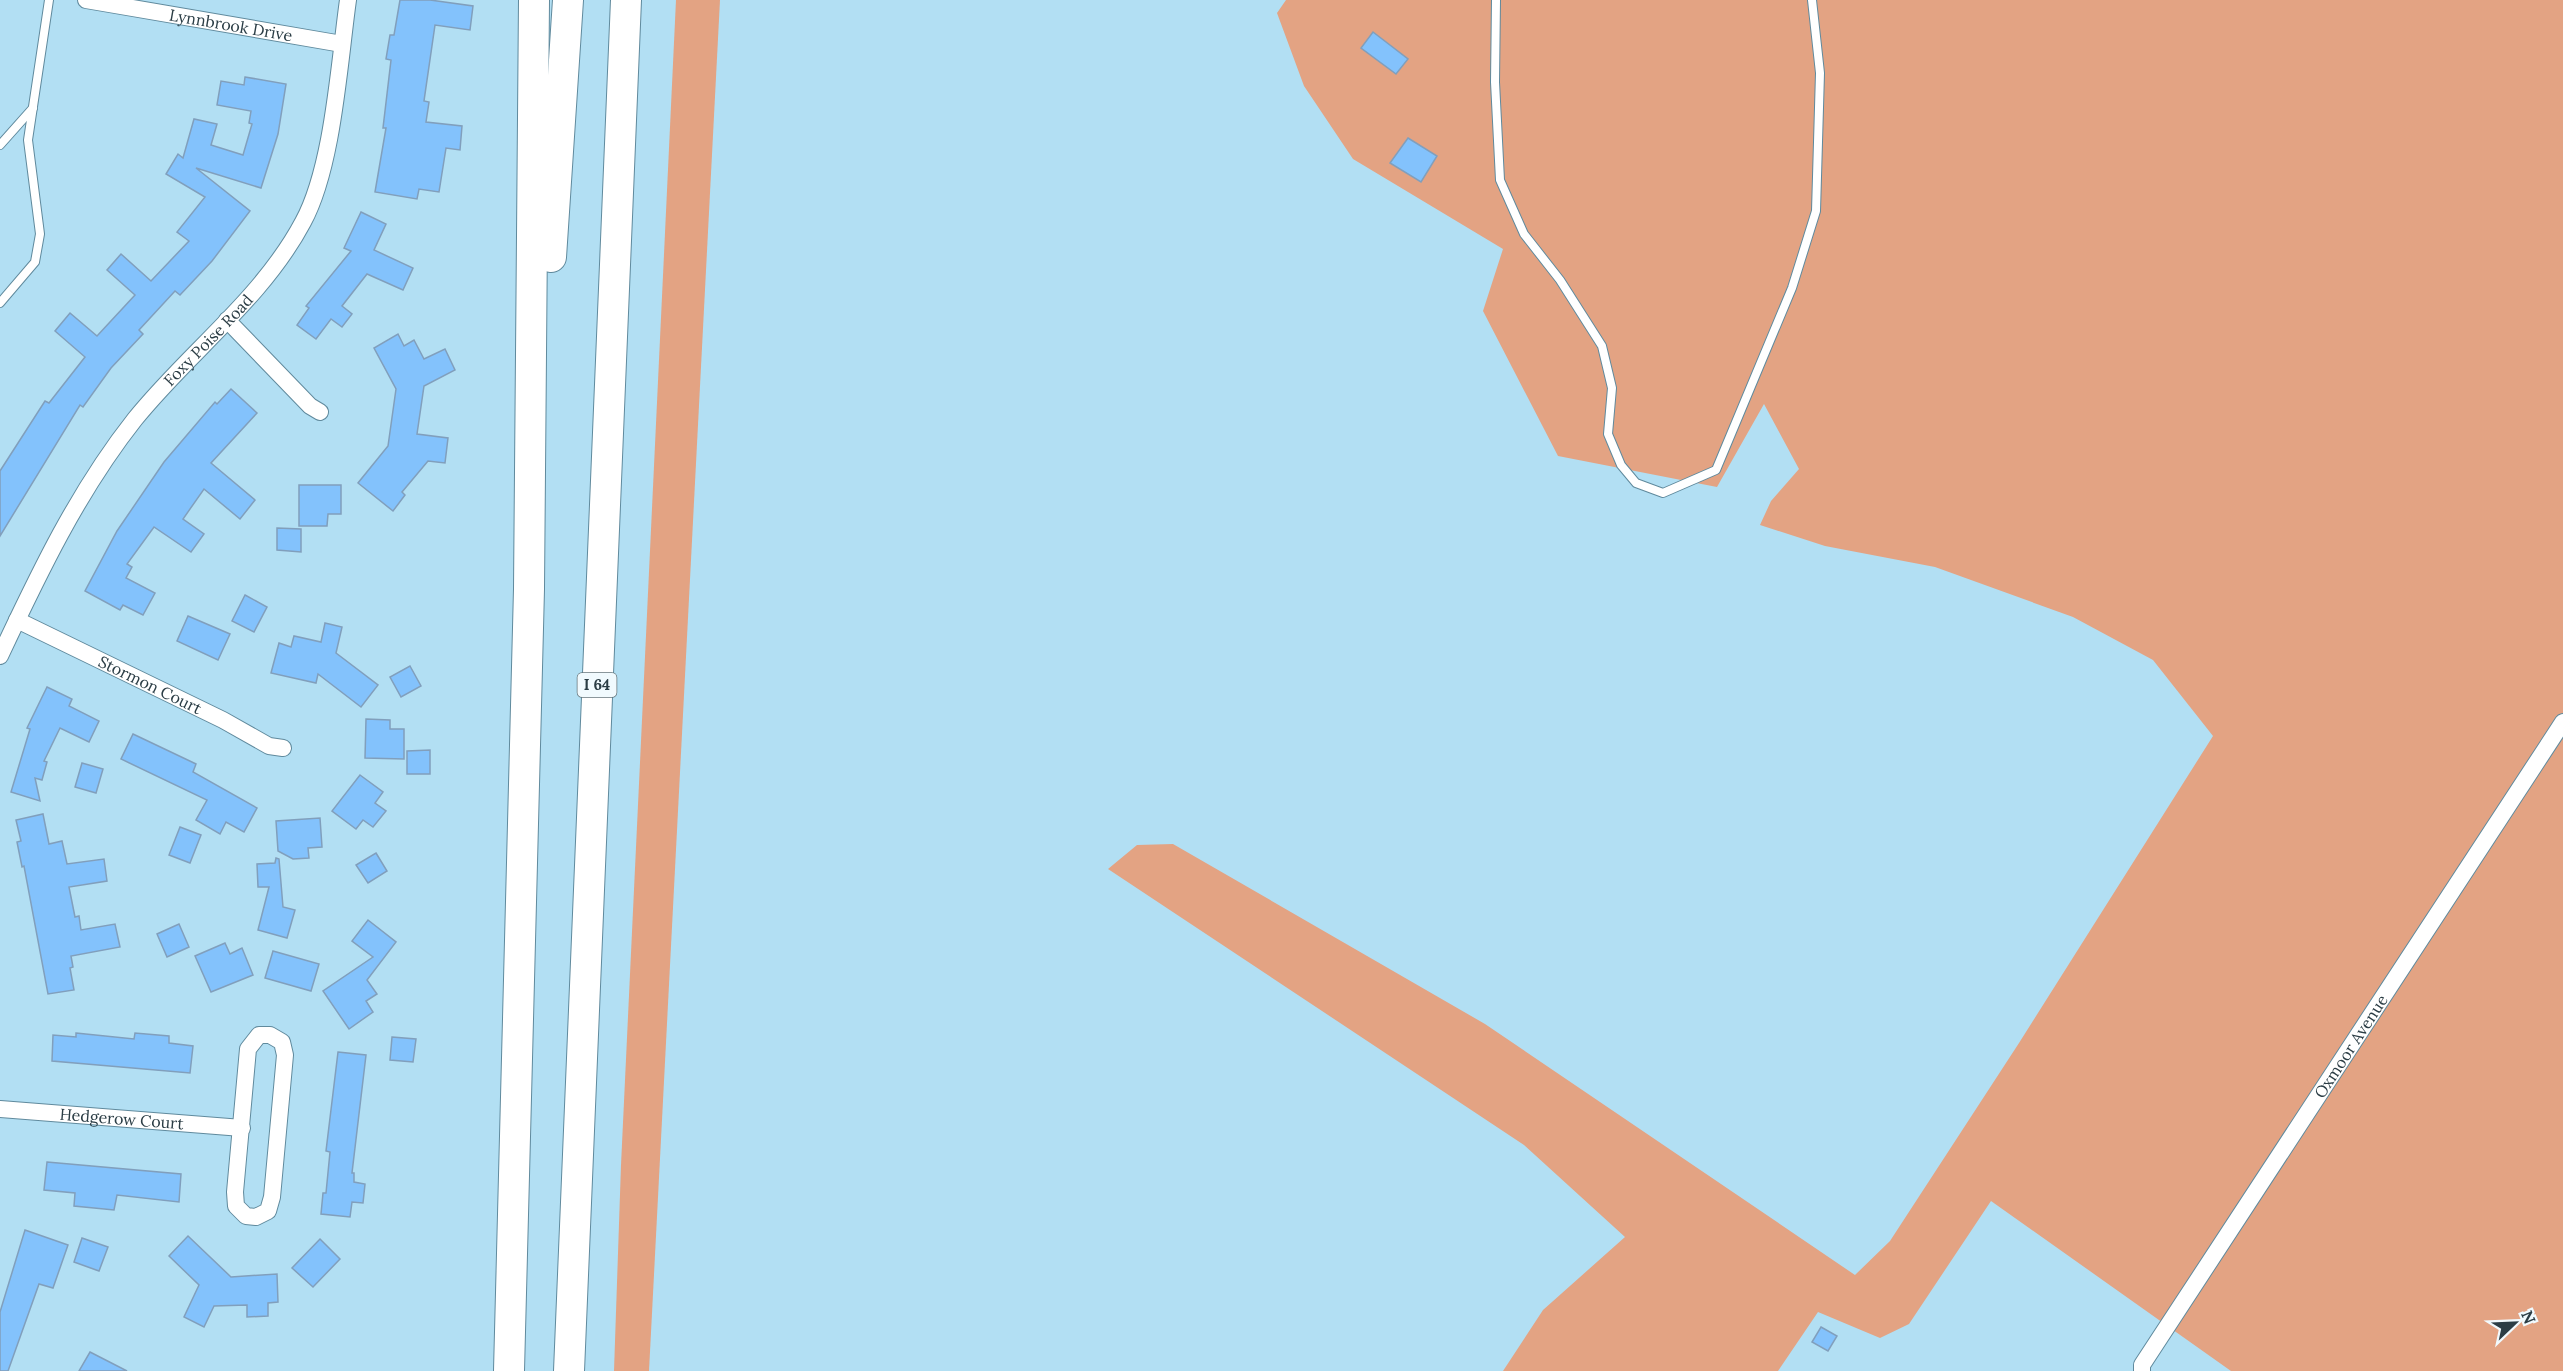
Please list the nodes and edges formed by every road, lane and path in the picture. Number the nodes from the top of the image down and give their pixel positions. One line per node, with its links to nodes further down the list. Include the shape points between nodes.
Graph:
1 (50, 0): 10 (lane)
2 (86, 0): 9 (street, Lynnbrook Drive)
3 (348, 0): 9 (street, Foxy Poise Road)
4 (534, 0): 15 (highway)
5 (568, 0): 15 (highway)
6 (626, 0): 24 (highway, I 64)
7 (1496, 0): 8 (lane, via 1500,180 1524,234 1560,280 1602,346 1612,388 1608,434 1621,465 1636,483 1664,493 1716,470 1792,288 1816,211 1820,73)
8 (1812, 0)
9 (342, 44): 13 (street, Foxy Poise Road, via 325,157 315,194 303,222 276,264)
10 (33, 108): 11 (lane); 12 (lane, via 28,140 40,234 34,262)
11 (0, 145)
12 (0, 303)
13 (227, 320): 14 (street, via 309,406); 16 (street, Foxy Poise Road, via 162,388 99,468 63,527)
14 (320, 412)
15 (529, 589): 23 (highway)
16 (17, 620): 17 (street, Foxy Poise Road); 19 (street, Stormon Court, via 269,746)
17 (0, 656)
18 (2563, 722): 22 (street, Oxmoor Avenue)
19 (283, 748)
20 (0, 1109): 21 (street, Hedgerow Court)
21 (242, 1128): 21 (street, via 248,1048 259,1035 270,1035 282,1042 285,1055 272,1197 268,1211 256,1217 246,1216 236,1206)
22 (2138, 1369)
23 (509, 1371)
24 (569, 1371)

